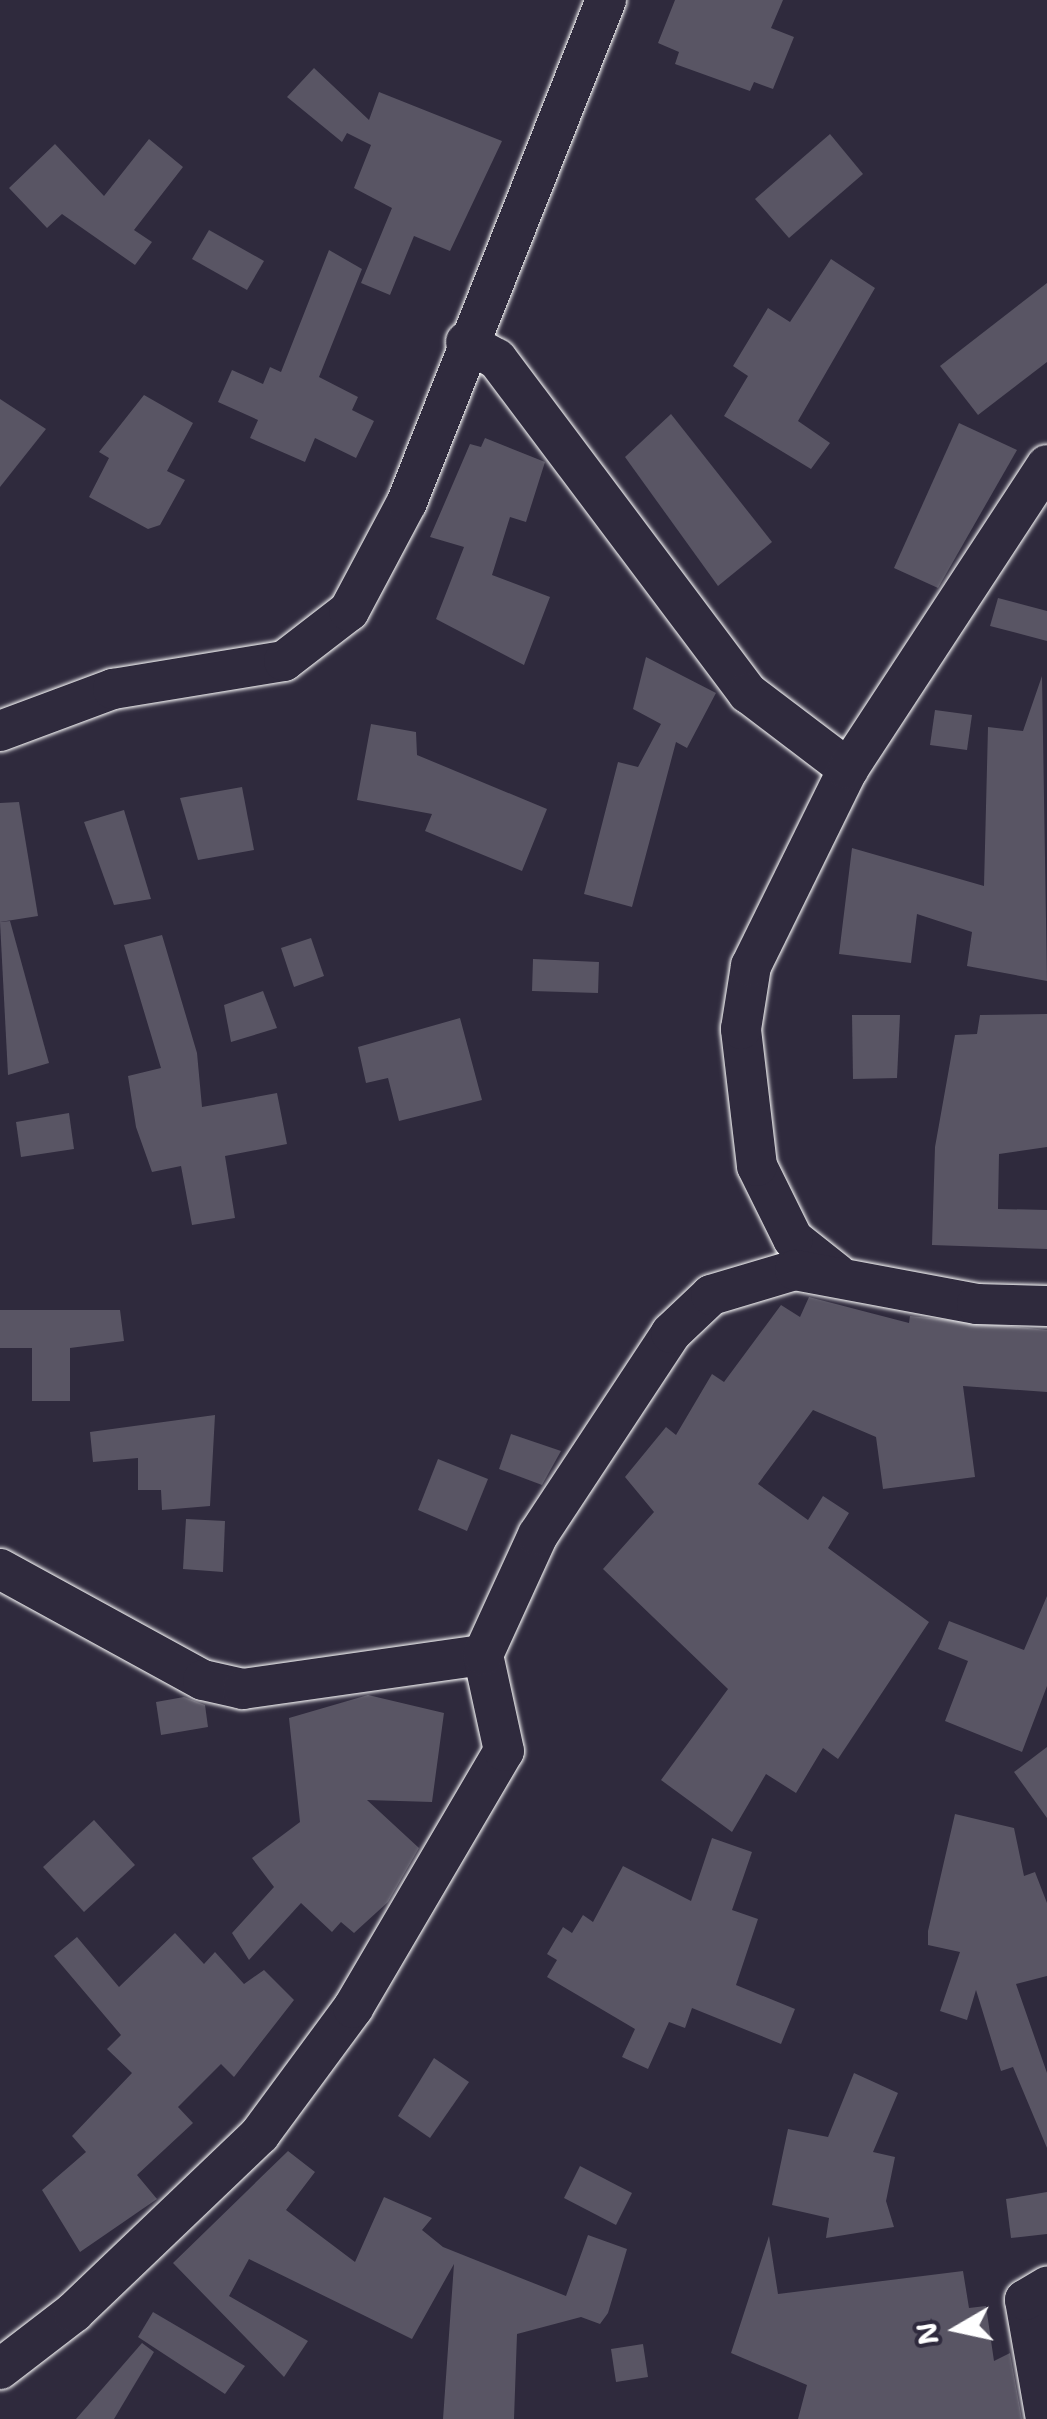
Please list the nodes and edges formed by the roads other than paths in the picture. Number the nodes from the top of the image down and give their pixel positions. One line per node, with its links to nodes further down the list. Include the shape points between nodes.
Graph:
1 (606, 0): 2 (street)
2 (466, 342): 4 (street, via 372,577 325,636 284,661 113,689); 5 (street, via 497,359 748,694)
3 (1047, 465): 5 (street)
4 (0, 731)
5 (848, 769): 6 (street, via 751,966 741,1029 746,1114 770,1200 792,1239)
6 (837, 1274): 7 (street, via 977,1304); 9 (street, via 746,1278 711,1294 671,1333 538,1534)
7 (1047, 1306)
8 (0, 1569): 9 (street, via 202,1680 242,1688)
9 (483, 1655): 11 (street, via 504,1751 320,2058 260,2134 74,2312)
10 (1047, 2287): 12 (street, via 1025,2300)
11 (0, 2369)
12 (1046, 2419)

